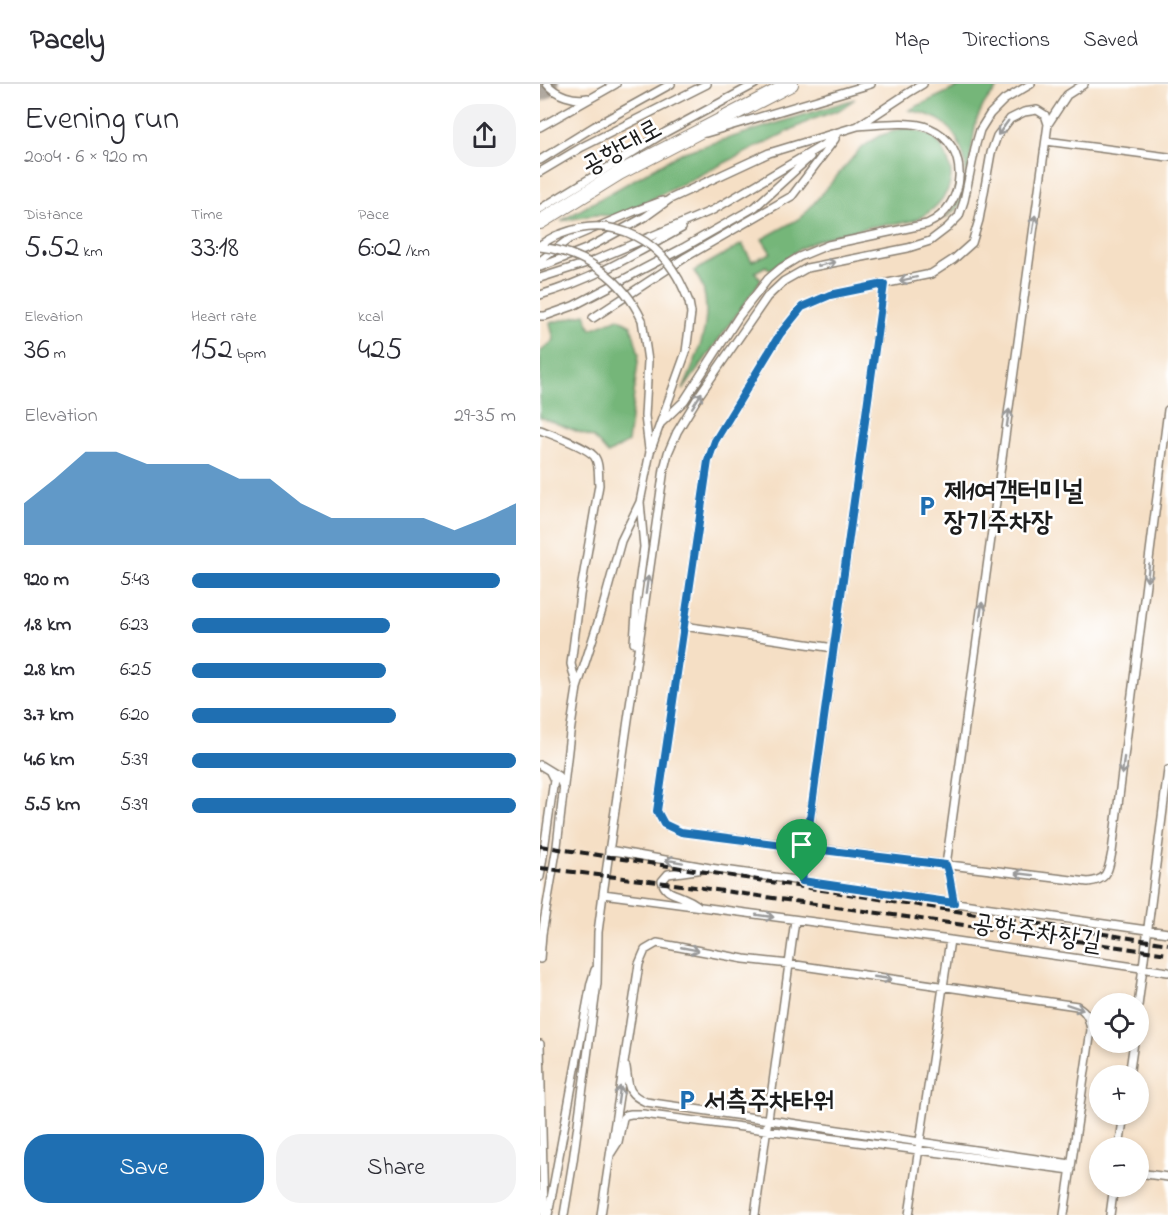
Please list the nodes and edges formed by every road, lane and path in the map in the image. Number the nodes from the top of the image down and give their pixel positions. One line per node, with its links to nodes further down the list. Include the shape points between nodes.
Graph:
1 (547, 84): 11 (lane, via 572,98)
2 (616, 84): 11 (lane)
3 (670, 84): 20 (lane)
4 (706, 84): 21 (lane)
5 (755, 84): 23 (lane, via 666,132)
6 (791, 84): 17 (street, 공항대로)
7 (870, 84): 17 (lane)
8 (923, 84): 13 (lane)
9 (1031, 84): 41 (lane, one-way to 9, via 664,469 677,432 700,394 767,297 784,281 807,268 930,242 947,228 964,201 980,130 1004,100)
10 (1084, 84): 12 (lane, via 1067,95)
11 (592, 97): 14 (lane)
12 (1048, 124): 16 (lane); 30 (lane, one-way to 30, via 1045,115 1037,110 1024,112 1010,119 997,136 972,243 931,274)
13 (858, 126): 15 (lane); 35 (lane, via 917,124 940,135 953,150 960,170 952,204 927,224 828,245 799,257 774,274 739,316 684,401)
14 (540, 127)
15 (840, 132): 18 (lane); 22 (lane, via 770,153); 33 (lane, via 792,196 686,257)
16 (1046, 141): 19 (lane); 49 (lane, one-way to 16)
17 (678, 142): 25 (street, 공항대로, via 618,173)
18 (824, 145): 24 (lane); 32 (lane, via 755,207 573,306)
19 (1168, 157)
20 (540, 160)
21 (540, 172)
22 (670, 199): 27 (lane, via 569,239); 28 (lane, via 586,249)
23 (540, 209)
24 (713, 210): 29 (lane, via 593,261); 31 (lane, via 611,267)
25 (540, 222)
26 (540, 246): 35 (lane, bridge, via 560,234 587,227 609,228 631,233 650,244 672,266 691,314 686,352); 37 (lane, bridge, via 595,265 614,279 636,306 648,361 645,416)
27 (540, 261)
28 (540, 267)
29 (540, 278)
30 (884, 284): 39 (lane, via 830,295 802,307 780,334 715,441 708,461); 40 (lane)
31 (540, 295)
32 (540, 316)
33 (593, 318)
34 (1168, 410): 49 (lane, one-way to 49, via 1113,852 1105,876 1088,882)
35 (660, 424): 37 (lane)
36 (540, 430): 42 (lane, via 579,446 594,456 598,466 599,484 571,664)
37 (650, 452): 38 (lane)
38 (640, 502): 41 (lane, via 644,546 636,598); 42 (lane, via 621,541)
39 (683, 626): 40 (lane); 47 (lane, via 657,811 664,824 681,832)
40 (834, 648): 47 (lane)
41 (632, 685): 48 (lane)
42 (577, 688): 46 (lane)
43 (540, 765): 45 (lane)
44 (1168, 770): 57 (lane)
45 (550, 772): 46 (lane, via 558,776); 51 (lane, via 554,780)
46 (564, 789): 59 (lane)
47 (806, 848): 49 (lane); 52 (lane)
48 (609, 850): 50 (lane, 공항주차장길, one-way to 48); 53 (lane)
49 (946, 865): 54 (lane)
50 (710, 868): 52 (lane, 공항주차장길); 55 (lane, via 668,874 662,881 671,894)
51 (540, 877)
52 (802, 881): 54 (lane, 공항주차장길)
53 (603, 894): 55 (lane, 공항주차장길); 62 (lane)
54 (954, 903): 57 (lane, 공항주차장길)
55 (703, 908): 56 (lane, 공항주차장길, one-way to 56)
56 (795, 920): 60 (lane, 공항주차장길); 63 (lane)
57 (1149, 930): 58 (lane, 공항주차장길); 64 (lane)
58 (1168, 933)
59 (541, 934): 61 (lane)
60 (950, 940): 64 (lane, 공항주차장길); 66 (lane)
61 (540, 959)
62 (597, 962): 79 (lane); 80 (lane)
63 (789, 964): 66 (lane, one-way to 66); 69 (lane, one-way to 63, via 639,964 645,950 657,943); 70 (lane)
64 (1144, 969): 65 (lane, 공항주차장길); 67 (lane)
65 (1168, 972)
66 (943, 987): 72 (lane); 75 (lane, one-way to 75, via 1077,1005 1089,1018 1091,1030)
67 (1140, 993)
68 (540, 1044): 79 (lane)
69 (624, 1058): 70 (lane, via 629,1090 646,1102); 74 (lane, one-way to 69)
70 (768, 1120): 71 (lane); 72 (lane)
71 (766, 1130): 73 (lane); 74 (lane, via 631,1114 624,1118); 82 (lane)
72 (920, 1142): 73 (lane); 75 (lane)
73 (919, 1150): 75 (lane); 83 (lane)
74 (610, 1155): 81 (lane)
75 (1071, 1167): 84 (lane)
76 (1149, 1174): 77 (lane)
77 (1168, 1177)
78 (1112, 1197): 85 (lane)
79 (546, 1215)
80 (564, 1215)
81 (601, 1215)
82 (755, 1215)
83 (909, 1215)
84 (1064, 1215)
85 (1110, 1215)

